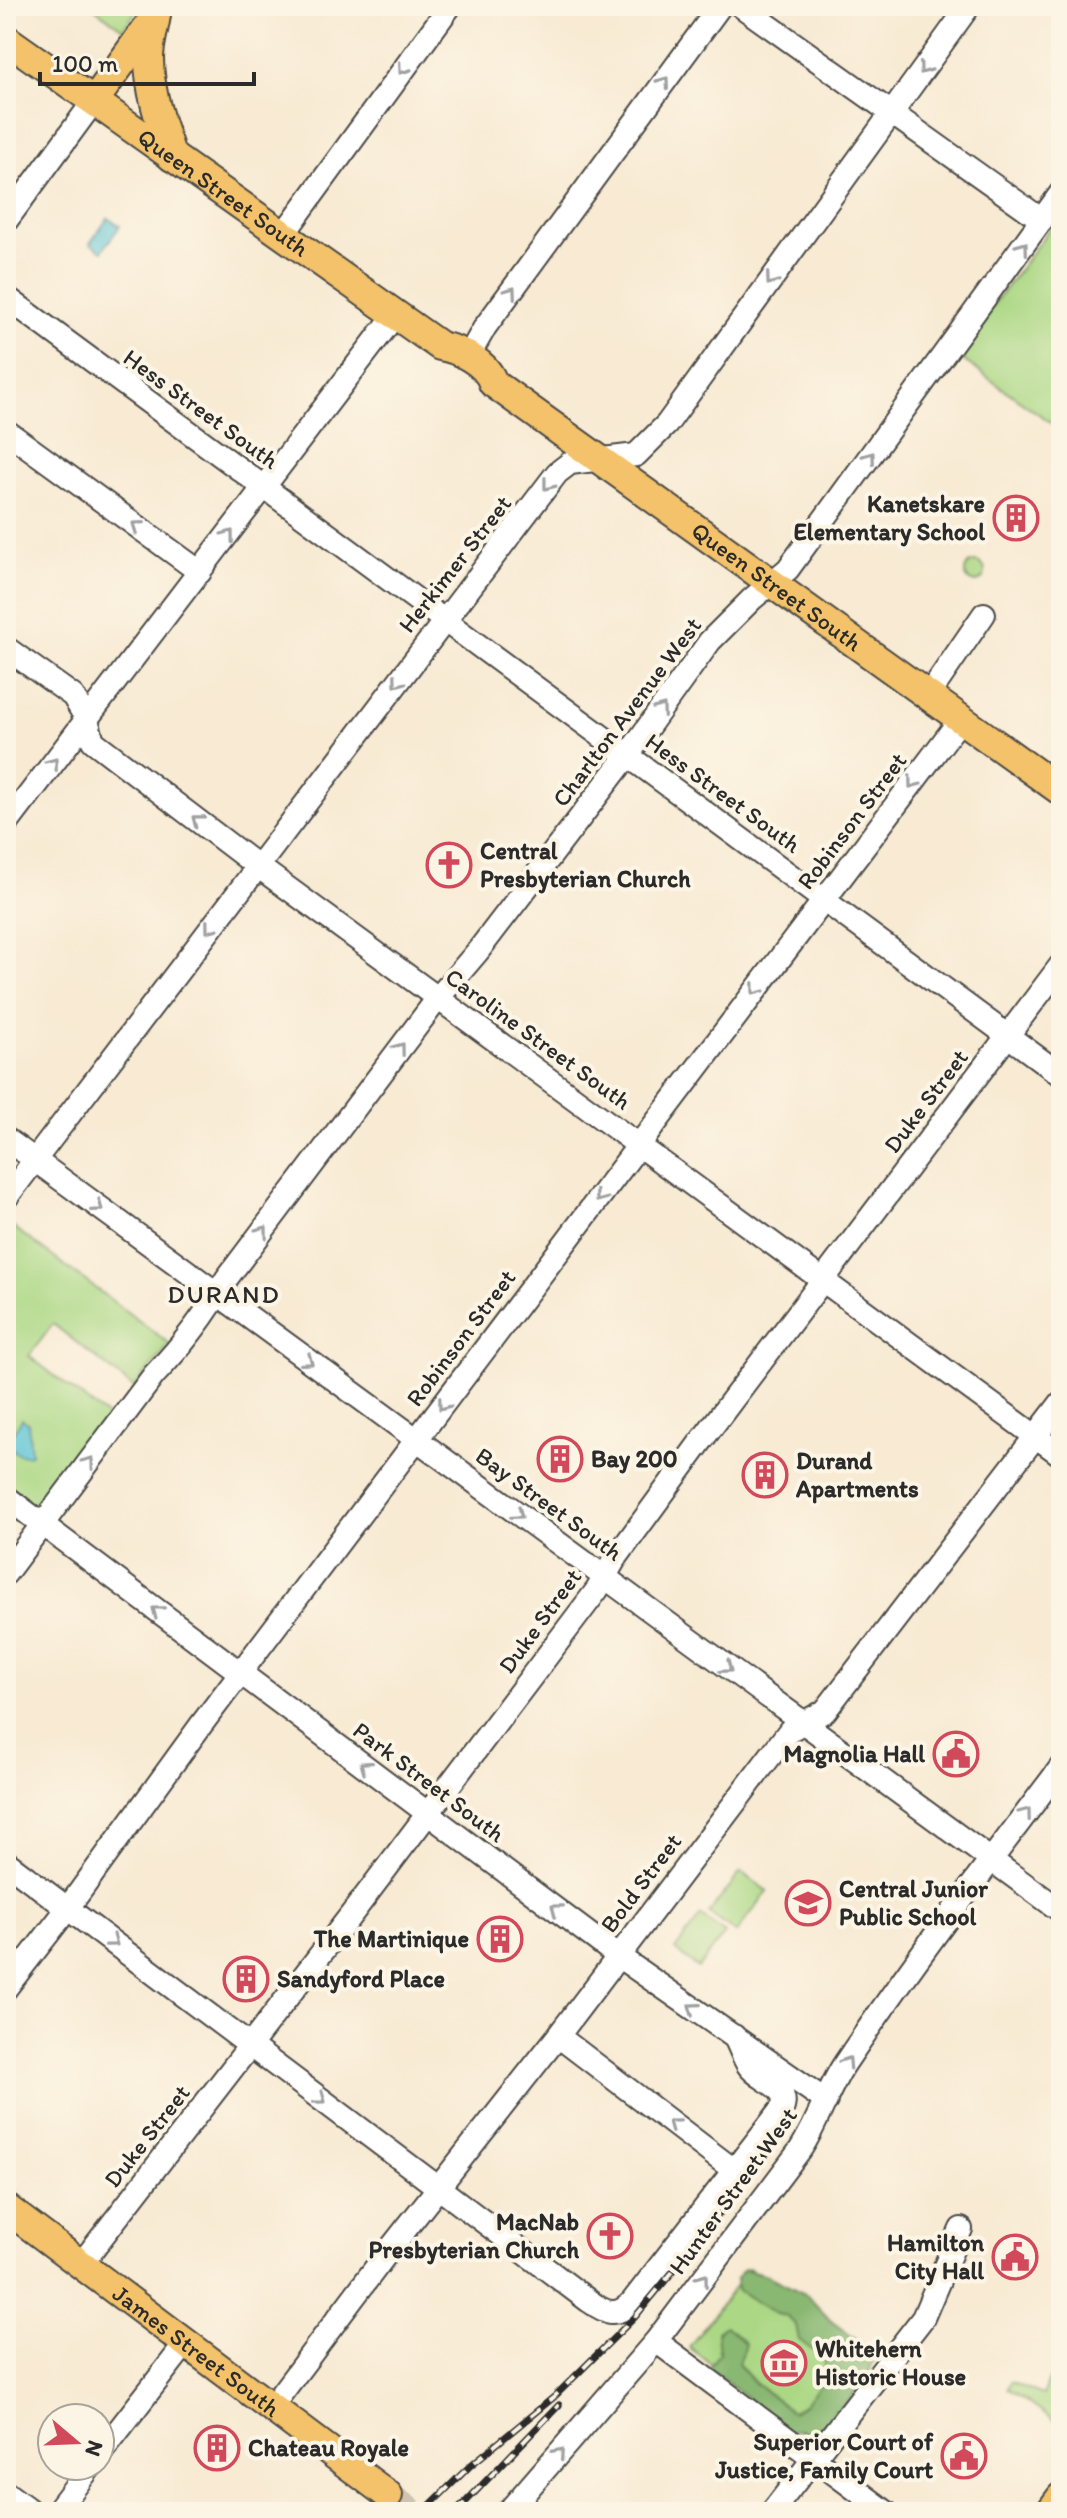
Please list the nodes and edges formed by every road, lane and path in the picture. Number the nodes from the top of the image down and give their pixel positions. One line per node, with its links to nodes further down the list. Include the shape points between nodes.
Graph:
1 (450, 6): 13 (street, one-way to 13)
2 (720, 6): 17 (street, one-way to 2)
3 (741, 6): 8 (street)
4 (969, 6): 8 (street, Herkimer Street, one-way to 8)
5 (160, 10): 7 (main road); 9 (main road, via 150,74)
6 (6, 39): 7 (main road, Queen Street South)
7 (94, 101): 9 (main road, Queen Street South); 12 (street)
8 (893, 113): 11 (street); 20 (street, Herkimer Street, one-way to 20, via 667,424 636,455)
9 (172, 157): 13 (main road, Queen Street South)
10 (1061, 193): 11 (street, Charlton Avenue West)
11 (1042, 220): 23 (street, Charlton Avenue West, one-way to 11, via 788,569)
12 (6, 221)
13 (283, 235): 15 (main road, Queen Street South)
14 (6, 297): 21 (street, Hess Street South)
15 (395, 315): 16 (main road, Queen Street South); 21 (street)
16 (440, 346): 17 (main road, Queen Street South); 18 (main road, Queen Street South, via 444,360 481,385)
17 (468, 357): 18 (main road, Queen Street South, via 490,372)
18 (493, 383): 20 (main road, Queen Street South)
19 (6, 431): 22 (street, one-way to 19)
20 (599, 460): 23 (main road, Queen Street South); 25 (street, Herkimer Street, one-way to 25, via 563,468)
21 (264, 488): 22 (street, one-way to 21); 25 (street, Hess Street South)
22 (200, 572): 28 (street)
23 (770, 584): 27 (main road, Queen Street South); 30 (street, Charlton Avenue West, one-way to 23, via 710,641)
24 (984, 614): 27 (street)
25 (444, 620): 30 (street, Hess Street South); 33 (street, Herkimer Street, one-way to 33)
26 (6, 648): 28 (street, Caroline Street South, via 73,696)
27 (928, 696): 29 (main road, Queen Street South)
28 (87, 720): 32 (street, one-way to 28); 33 (street, Caroline Street South, one-way to 28, via 93,741)
29 (960, 720): 31 (main road, Queen Street South); 34 (street, Robinson Street, one-way to 34)
30 (628, 755): 34 (street, Hess Street South); 36 (street, Charlton Avenue West)
31 (1061, 791)
32 (6, 825)
33 (259, 868): 36 (street, Caroline Street South); 41 (street, Herkimer Street, one-way to 41)
34 (825, 900): 37 (street, Hess Street South); 40 (street, Robinson Street, one-way to 40)
35 (1061, 965): 37 (street, Duke Street)
36 (438, 998): 40 (street, Caroline Street South); 44 (street, Charlton Avenue West, one-way to 36)
37 (1007, 1037): 38 (street, Hess Street South); 43 (street, Duke Street)
38 (1061, 1075)
39 (6, 1139): 41 (street, Bay Street South)
40 (639, 1145): 43 (street, Caroline Street South); 47 (street, Robinson Street, one-way to 47)
41 (35, 1161): 42 (street, Herkimer Street); 44 (street, Bay Street South, one-way to 44)
42 (6, 1198)
43 (823, 1281): 46 (street, Caroline Street South); 52 (street, Duke Street)
44 (218, 1295): 47 (street, Bay Street South, one-way to 47); 50 (street, Charlton Avenue West, one-way to 44)
45 (1061, 1403): 46 (street, Bold Street)
46 (1036, 1436): 48 (street, Caroline Street South); 54 (street, Bold Street, via 825,1711)
47 (416, 1440): 52 (street, Bay Street South, one-way to 52); 53 (street, Robinson Street)
48 (1061, 1455)
49 (6, 1497): 50 (street, Park Street South)
50 (43, 1525): 51 (street, Charlton Avenue West); 53 (street, Park Street South, one-way to 50)
51 (6, 1573)
52 (605, 1577): 54 (street, Bay Street South, one-way to 54); 56 (street, Duke Street)
53 (240, 1673): 56 (street, Park Street South, one-way to 53); 59 (street, Robinson Street)
54 (803, 1723): 57 (street, Bay Street South); 61 (street, Bold Street, via 790,1730)
55 (1061, 1767): 57 (street, Hunter Street West, one-way to 55)
56 (429, 1812): 61 (street, Park Street South, one-way to 56); 65 (street, Duke Street)
57 (991, 1860): 60 (street, Bay Street South); 66 (street, Hunter Street West, one-way to 57, via 843,2066)
58 (6, 1862): 59 (street)
59 (68, 1908): 62 (street, Robinson Street); 65 (street, one-way to 65)
60 (1061, 1911)
61 (618, 1956): 63 (street, Bold Street); 64 (street, Park Street South, one-way to 61)
62 (6, 1988)
63 (558, 2036): 67 (street, one-way to 63); 68 (street, Bold Street)
64 (734, 2036): 66 (street, Park Street South); 67 (street, via 751,2069 785,2100)
65 (250, 2045): 68 (street, one-way to 68); 71 (street, Duke Street)
66 (826, 2101): 72 (street, Hunter Street West, one-way to 66, via 800,2150)
67 (735, 2171): 68 (street, via 632,2302 610,2311)
68 (439, 2187): 74 (street, Bold Street)
69 (9, 2217): 71 (main road, James Street South)
70 (961, 2229): 76 (street, via 923,2318)
71 (81, 2264): 73 (main road, James Street South)
72 (656, 2341): 76 (street); 83 (street, Hunter Street West, one-way to 72)
73 (187, 2342): 74 (main road, James Street South); 75 (street)
74 (272, 2406): 79 (main road, James Street South)
75 (116, 2433)
76 (813, 2457): 84 (street); 85 (street)
77 (79, 2482): 82 (street)
78 (6, 2493): 81 (street)
79 (388, 2495)
80 (1061, 2497): 86 (main road)
81 (32, 2512)
82 (56, 2512)
83 (508, 2512)
84 (772, 2512)
85 (886, 2512)
86 (1050, 2512)

